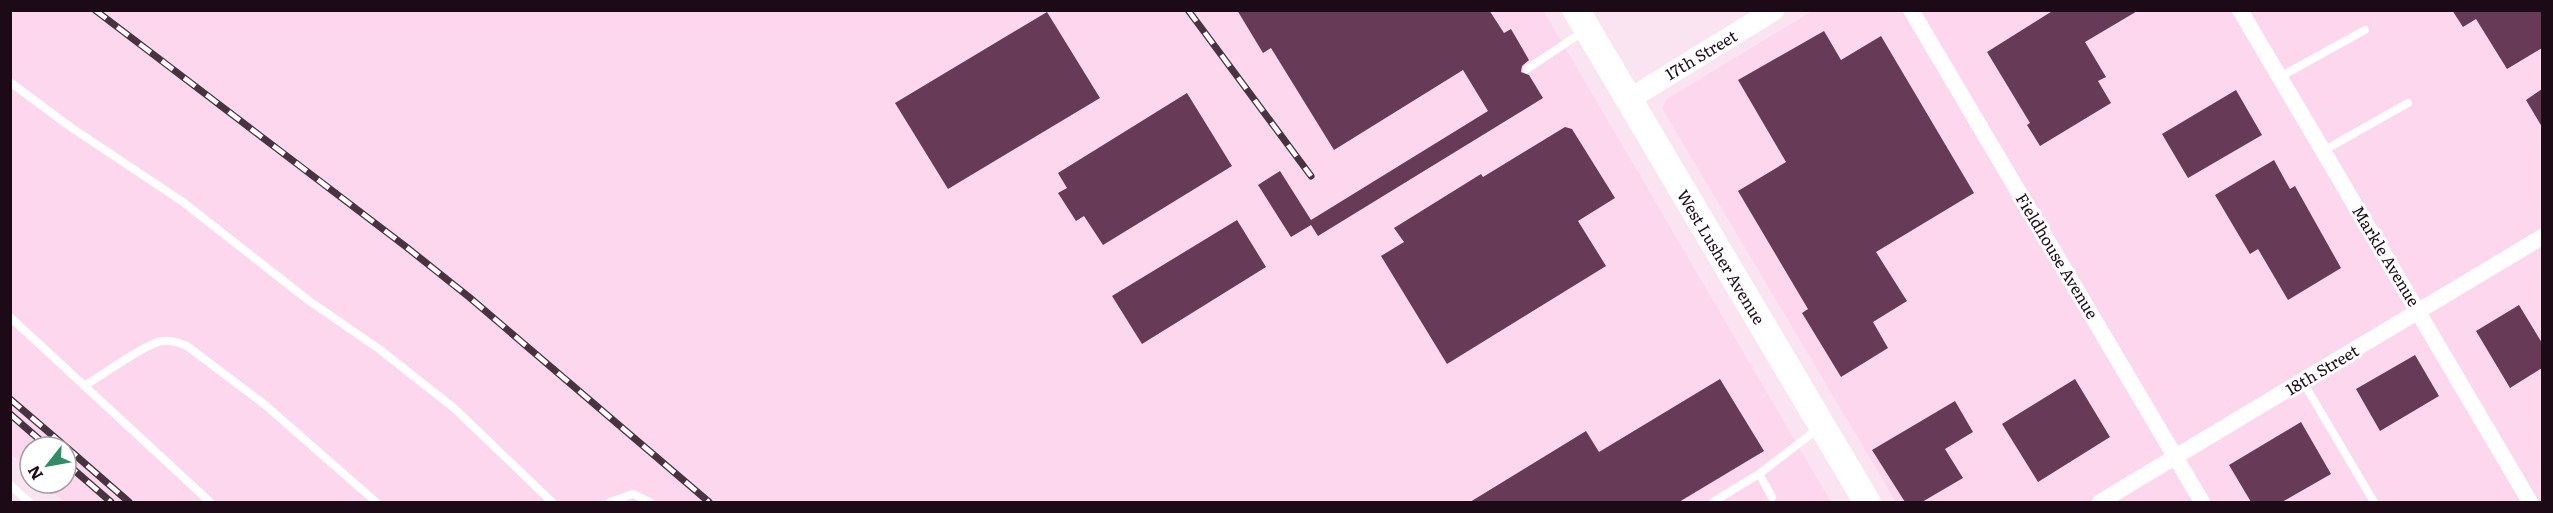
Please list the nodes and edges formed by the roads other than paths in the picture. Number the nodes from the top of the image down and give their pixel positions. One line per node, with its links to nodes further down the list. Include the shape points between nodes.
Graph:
1 (1774, 10): 9 (street, 17th Street)
2 (1911, 10): 18 (street, Fieldhouse Avenue)
3 (2240, 10): 7 (street, Markle Avenue)
4 (1581, 20): 6 (lane); 9 (main road, West Lusher Avenue)
5 (2366, 30): 7 (lane)
6 (1527, 69)
7 (2280, 77): 11 (street, Markle Avenue)
8 (10, 82): 25 (lane, via 183,202 308,300 379,349 454,408)
9 (1628, 100): 17 (main road, West Lusher Avenue)
10 (2408, 102): 11 (lane)
11 (2324, 151): 13 (street, Markle Avenue)
12 (2542, 237): 13 (street, 18th Street)
13 (2419, 312): 15 (street, 18th Street); 33 (street, Markle Avenue)
14 (10, 317): 16 (lane)
15 (2303, 382): 18 (street, 18th Street); 32 (lane)
16 (84, 386): 23 (lane); 24 (lane, via 161,340 187,346 264,404)
17 (1822, 426): 19 (lane); 29 (main road, West Lusher Avenue)
18 (2176, 458): 30 (street, 18th Street); 31 (street, Fieldhouse Avenue)
19 (1759, 474): 21 (lane); 28 (lane)
20 (10, 485): 22 (lane)
21 (1772, 497)
22 (29, 502)
23 (210, 502)
24 (376, 502)
25 (552, 502)
26 (610, 502): 27 (lane, via 633,494)
27 (650, 502)
28 (1713, 502)
29 (1867, 502)
30 (2100, 502)
31 (2202, 502)
32 (2374, 502)
33 (2530, 502)

